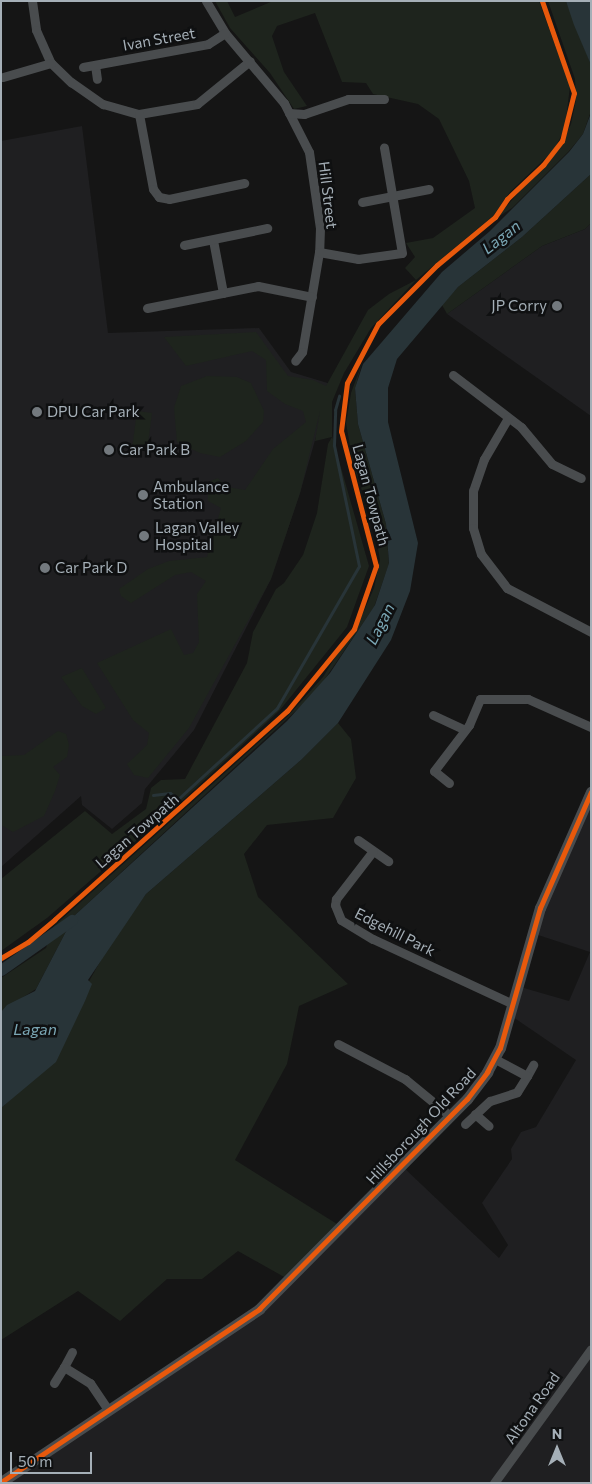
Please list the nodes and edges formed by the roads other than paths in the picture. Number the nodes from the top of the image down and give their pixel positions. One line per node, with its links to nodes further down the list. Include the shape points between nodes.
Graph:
1 (32, 1): 5 (street, via 36,30)
2 (206, 1): 3 (street, Hill Street)
3 (225, 33): 4 (street, Hill Street); 6 (street, Ivan Street, via 208,44)
4 (250, 61): 11 (street, Hill Street); 12 (street, via 197,104)
5 (51, 63): 8 (street); 12 (street, via 71,82 104,104)
6 (95, 65): 7 (street, Ivan Street); 9 (street)
7 (84, 67)
8 (3, 77)
9 (97, 79)
10 (384, 99): 11 (street, via 348,99 304,114)
11 (289, 113): 21 (street, Hill Street, via 313,170 320,228)
12 (139, 114): 14 (street, via 153,189 159,197 169,199)
13 (384, 148): 16 (street)
14 (244, 183)
15 (429, 189): 16 (street)
16 (392, 196): 17 (street); 21 (street, via 402,253 358,259)
17 (362, 202)
18 (268, 228): 19 (street)
19 (213, 240): 20 (street); 22 (street)
20 (184, 245)
21 (319, 252): 23 (street, Hill Street)
22 (224, 293): 23 (street, via 258,286); 24 (street)
23 (312, 297): 25 (street, Hill Street, via 302,352)
24 (147, 308)
25 (295, 362)
26 (453, 375): 27 (street)
27 (508, 418): 28 (street, via 521,426 552,464); 29 (street, via 484,458 473,491 472,521 481,554 507,588)
28 (581, 478)
29 (591, 632)
30 (434, 715): 32 (street)
31 (591, 727): 32 (street, via 528,699 486,698 476,703)
32 (465, 730): 33 (street, via 434,771)
33 (449, 783)
34 (591, 792): 38 (street, Hillsborough Old Road, via 540,908)
35 (358, 840): 36 (street)
36 (373, 851): 37 (street); 38 (street, Edgehill Park, via 336,899 336,913 341,920 373,939)
37 (388, 861)
38 (513, 1004): 40 (street, Hillsborough Old Road)
39 (338, 1044): 44 (street, via 405,1080)
40 (495, 1059): 42 (street); 44 (street, Hillsborough Old Road, via 480,1083)
41 (533, 1064): 42 (street)
42 (527, 1076): 43 (street, via 517,1092 490,1102)
43 (475, 1114): 45 (street); 46 (street)
44 (450, 1116): 51 (street, Hillsborough Old Road, via 288,1281 241,1324)
45 (465, 1124)
46 (489, 1126)
47 (591, 1349): 53 (street, Altona Road)
48 (72, 1352): 49 (street)
49 (64, 1367): 50 (street); 51 (street, via 90,1383)
50 (54, 1382)
51 (108, 1410): 52 (street)
52 (4, 1481)
53 (494, 1483)

